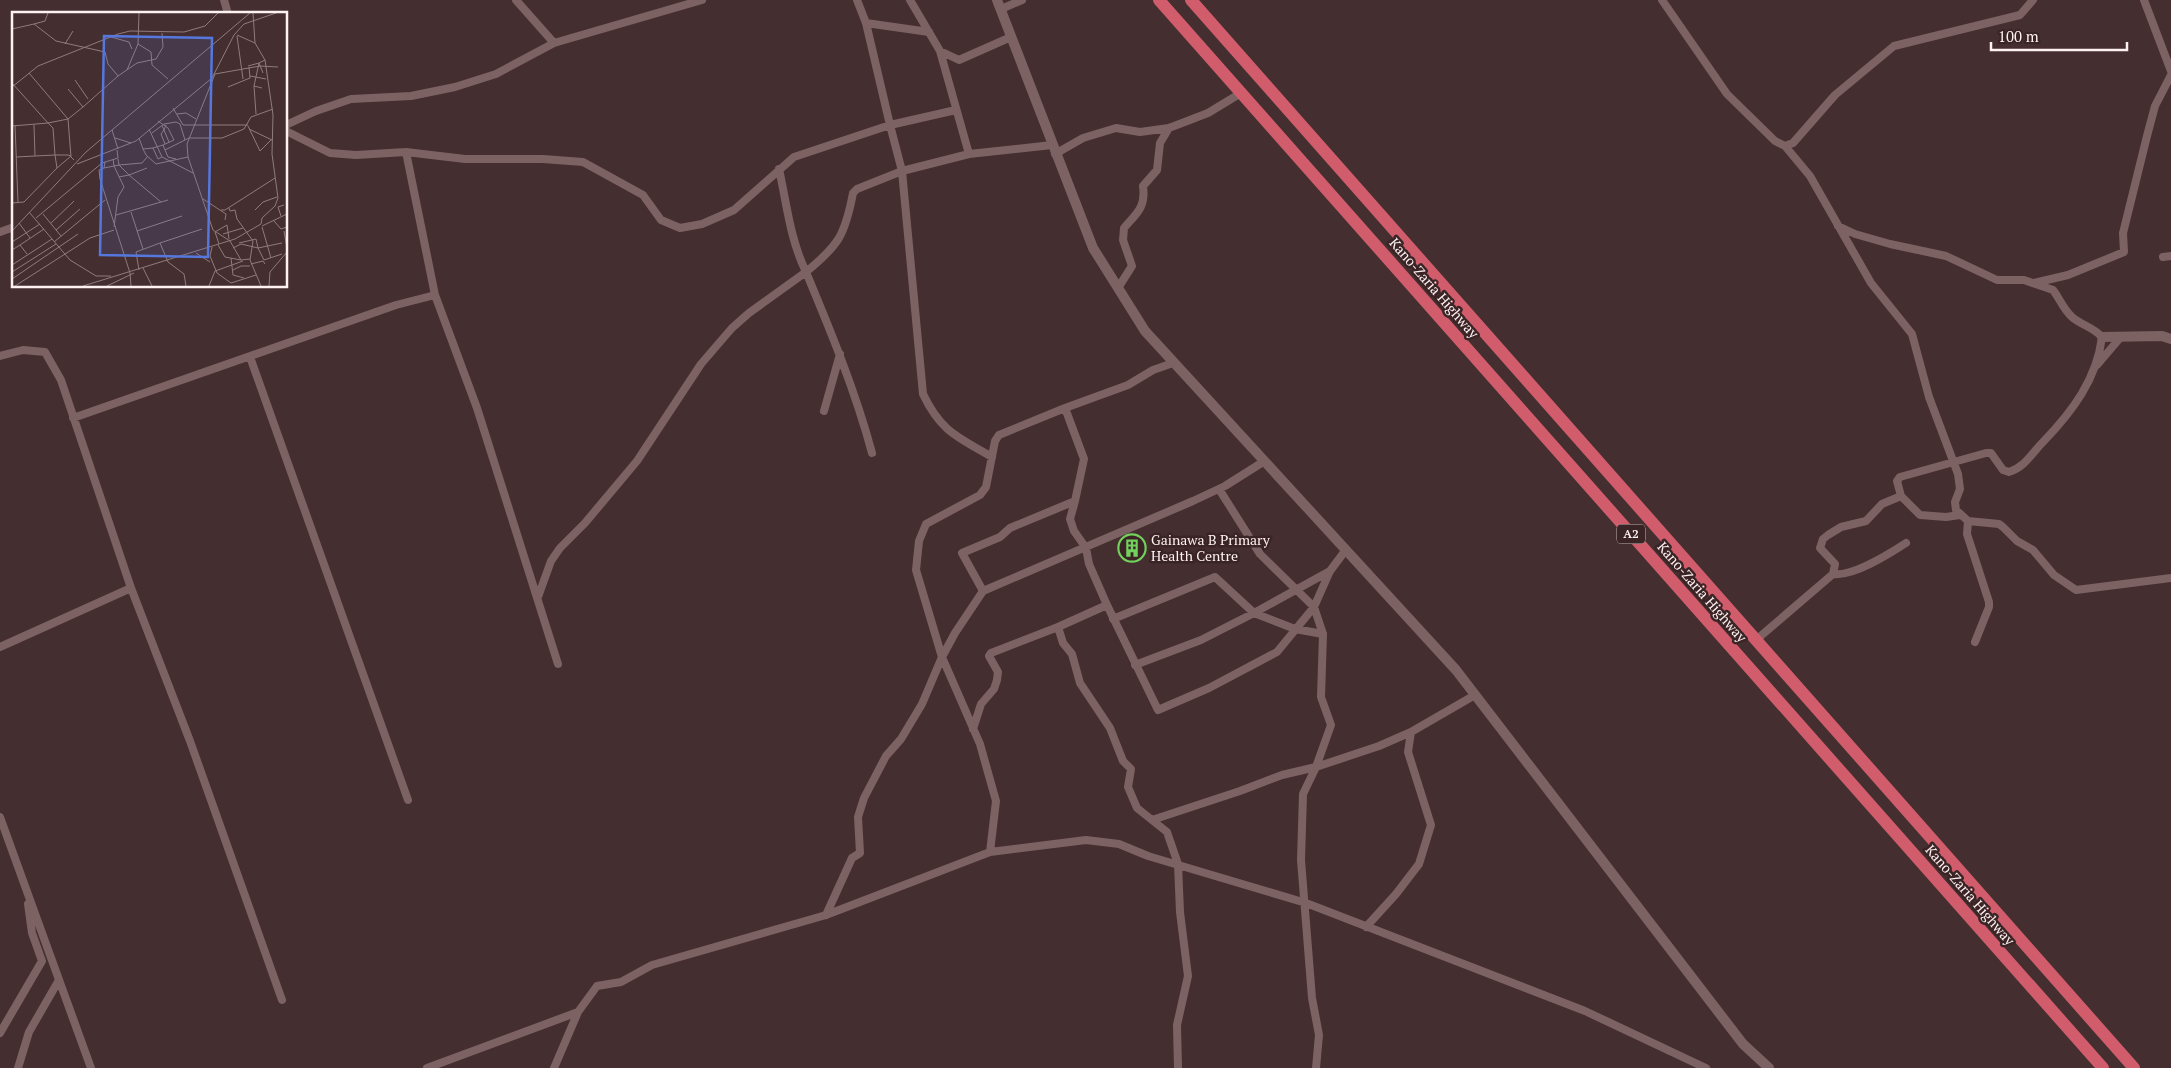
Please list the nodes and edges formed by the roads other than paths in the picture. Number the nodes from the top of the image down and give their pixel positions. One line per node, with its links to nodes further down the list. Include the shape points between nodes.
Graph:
1 (516, 0): 15 (street)
2 (702, 0): 15 (street)
3 (857, 0): 12 (street)
4 (910, 0): 13 (street)
5 (1022, 0): 11 (street)
6 (1159, 0): 19 (highway, Kano-Zaria Highway / A2)
7 (1191, 0): 75 (highway, Kano-Zaria Highway / A2)
8 (1662, 0): 25 (street, via 1728,94 1775,141)
9 (2033, 0): 25 (street, via 2020,15 1894,46 1835,95 1793,142)
10 (2144, 0): 17 (street)
11 (999, 5): 14 (street)
12 (866, 23): 13 (street); 22 (street)
13 (929, 32): 16 (street)
14 (1012, 38): 16 (street, via 959,60); 26 (street)
15 (554, 43): 21 (street, via 496,74 455,87 411,96 351,99)
16 (940, 52): 20 (street)
17 (2171, 71)
18 (2171, 75): 35 (street, via 2155,106 2149,128 2123,233 2124,252 2068,274)
19 (1241, 93): 23 (street, via 1208,113); 106 (highway, Kano-Zaria Highway / A2)
20 (956, 110): 22 (street); 28 (street)
21 (288, 124)
22 (890, 125): 29 (street, via 794,157); 30 (street)
23 (1170, 128): 26 (street, via 1140,132 1116,128); 36 (street, via 1160,144 1157,170 1144,186 1145,199 1140,210 1124,228 1132,266)
24 (288, 132): 27 (street, via 330,153)
25 (1785, 146): 31 (street, via 1810,176)
26 (1054, 150): 28 (street); 36 (street, via 1093,248)
27 (406, 152): 29 (street, via 465,159 583,162 643,194 661,220 680,228 702,224 734,210); 37 (street)
28 (969, 154): 30 (street)
29 (779, 169): 34 (street, via 792,238)
30 (902, 170): 34 (street, via 853,193 843,234 829,253); 50 (street, via 923,394 933,415 949,432)
31 (1838, 226): 35 (street, via 1890,244 1946,256 1997,280); 52 (street, via 1871,284 1912,334 1929,397)
32 (12, 228): 33 (street)
33 (0, 232)
34 (806, 272): 41 (street); 67 (street, via 749,313 701,364 637,461 560,548)
35 (2034, 283): 38 (street, via 2053,290 2064,310 2094,328)
36 (1118, 288): 44 (street, via 1145,331)
37 (435, 295): 43 (street, via 396,305); 67 (street, via 477,408)
38 (2102, 337): 39 (street); 45 (street)
39 (2120, 338): 40 (street, via 2162,336); 45 (street)
40 (2171, 339)
41 (840, 354): 47 (street); 49 (street)
42 (0, 356): 48 (street, via 23,350 45,352 61,380)
43 (250, 357): 48 (street); 85 (street)
44 (1173, 362): 46 (street, via 1128,385); 51 (street)
45 (2095, 368): 52 (street, via 2076,405 2016,470 2003,470 1991,453)
46 (1065, 408): 50 (street, via 999,435); 55 (street, via 1084,459)
47 (824, 411)
48 (73, 418): 64 (street)
49 (872, 453)
50 (992, 457): 78 (street, via 986,487 980,494 926,524 919,541 916,570)
51 (1263, 462): 53 (street); 60 (street)
52 (1954, 462): 54 (street, via 1900,477 1897,481); 56 (street, via 1960,489 1955,502)
53 (1219, 489): 59 (street); 65 (street, via 1260,554)
54 (1902, 496): 56 (street, via 1920,515); 62 (street, via 1882,504 1866,520 1841,528 1823,539 1820,548 1835,564)
55 (1075, 501): 59 (street, via 1070,519); 66 (street, via 1010,528 1000,537 962,553)
56 (1960, 515): 57 (street)
57 (1968, 520): 63 (street, via 2004,527 2017,541 2033,550 2054,575 2076,590); 76 (street, via 1967,534 1989,602)
58 (1906, 543): 62 (street, via 1849,572)
59 (1086, 548): 66 (street); 68 (street, via 1089,564)
60 (1345, 550): 61 (street); 81 (street, via 1456,670)
61 (1330, 572): 65 (street); 69 (street)
62 (1833, 574): 75 (street)
63 (2171, 578)
64 (131, 588): 77 (street); 95 (street, via 190,741)
65 (1296, 590): 69 (street); 70 (street)
66 (984, 592): 78 (street)
67 (538, 597): 79 (street)
68 (1107, 605): 71 (street); 72 (street)
69 (1314, 607): 73 (street); 74 (street)
70 (1254, 613): 71 (street, via 1215,577); 73 (street); 80 (street, via 1201,640)
71 (1114, 619): 80 (street)
72 (1058, 627): 82 (street, via 991,653 989,656 998,672 997,680 981,704); 87 (street, via 1063,643 1072,654 1080,683 1110,728 1123,761 1131,769 1128,787 1137,808)
73 (1295, 629): 74 (street); 80 (street, via 1277,652 1209,688 1158,710)
74 (1323, 634): 84 (street, via 1322,697 1331,725)
75 (1756, 640): 107 (highway, Kano-Zaria Highway / A2)
76 (1975, 642)
77 (0, 647)
78 (942, 657): 82 (street); 92 (street, via 922,704 901,739 886,756 864,798 858,817 860,854 852,858)
79 (558, 664)
80 (1135, 665)
81 (1475, 695): 83 (street); 105 (street, via 1743,1044)
82 (973, 729): 88 (street, via 996,801)
83 (1411, 732): 84 (street); 93 (street, via 1408,752 1431,825 1419,864)
84 (1316, 767): 87 (street, via 1282,775); 91 (street, via 1303,794 1301,860)
85 (408, 800)
86 (0, 817): 90 (street)
87 (1152, 820): 89 (street, via 1167,832)
88 (990, 852): 89 (street, via 1086,840 1119,844); 92 (street)
89 (1178, 864): 91 (street); 102 (street, via 1188,976 1177,1025)
90 (25, 887): 94 (street); 97 (street, via 32,933 42,961)
91 (1306, 903): 93 (street); 103 (street, via 1312,998 1319,1036)
92 (826, 915): 96 (street, via 652,965 621,982 597,986)
93 (1366, 927): 104 (street, via 1584,1011)
94 (59, 980): 98 (street, via 29,1032); 99 (street)
95 (282, 1000)
96 (578, 1012): 100 (street); 101 (street)
97 (0, 1033)
98 (18, 1068)
99 (91, 1068)
100 (427, 1068)
101 (554, 1068)
102 (1178, 1068)
103 (1316, 1068)
104 (1706, 1068)
105 (1769, 1068)
106 (2103, 1068)
107 (2134, 1068)

